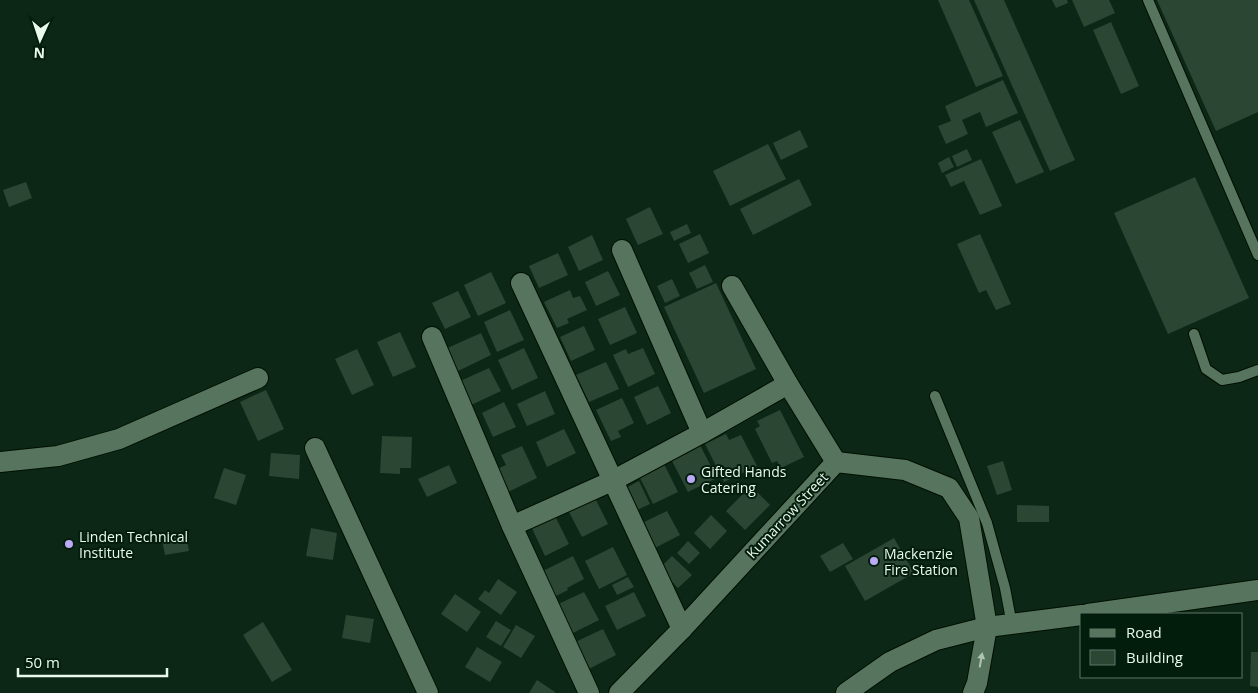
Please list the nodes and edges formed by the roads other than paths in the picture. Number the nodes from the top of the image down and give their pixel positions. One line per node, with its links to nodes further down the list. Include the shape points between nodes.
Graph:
1 (1148, 0): 3 (lane)
2 (622, 250): 12 (street)
3 (1258, 256)
4 (521, 283): 16 (street)
5 (732, 286): 10 (street)
6 (1194, 334): 8 (lane, via 1206,369 1222,380)
7 (432, 337): 17 (street)
8 (1258, 370)
9 (258, 378): 14 (street, via 119,439 58,456)
10 (788, 384): 12 (street); 15 (street)
11 (935, 396): 21 (lane, via 987,523)
12 (702, 433): 16 (street)
13 (315, 448): 24 (street)
14 (0, 462)
15 (836, 462): 22 (street, Kumarrow Street, via 905,470 948,488 969,518); 23 (street, Kumarrow Street)
16 (612, 481): 17 (street); 23 (street)
17 (512, 526): 25 (street)
18 (1258, 590): 19 (street)
19 (1095, 613)
20 (1080, 615): 21 (street)
21 (1012, 625): 22 (street)
22 (986, 627): 27 (street, via 936,640 890,662); 28 (street, Kumarrow Street, one-way to 22)
23 (682, 629): 26 (street, Kumarrow Street)
24 (428, 693)
25 (589, 693)
26 (619, 693)
27 (846, 693)
28 (973, 693)

